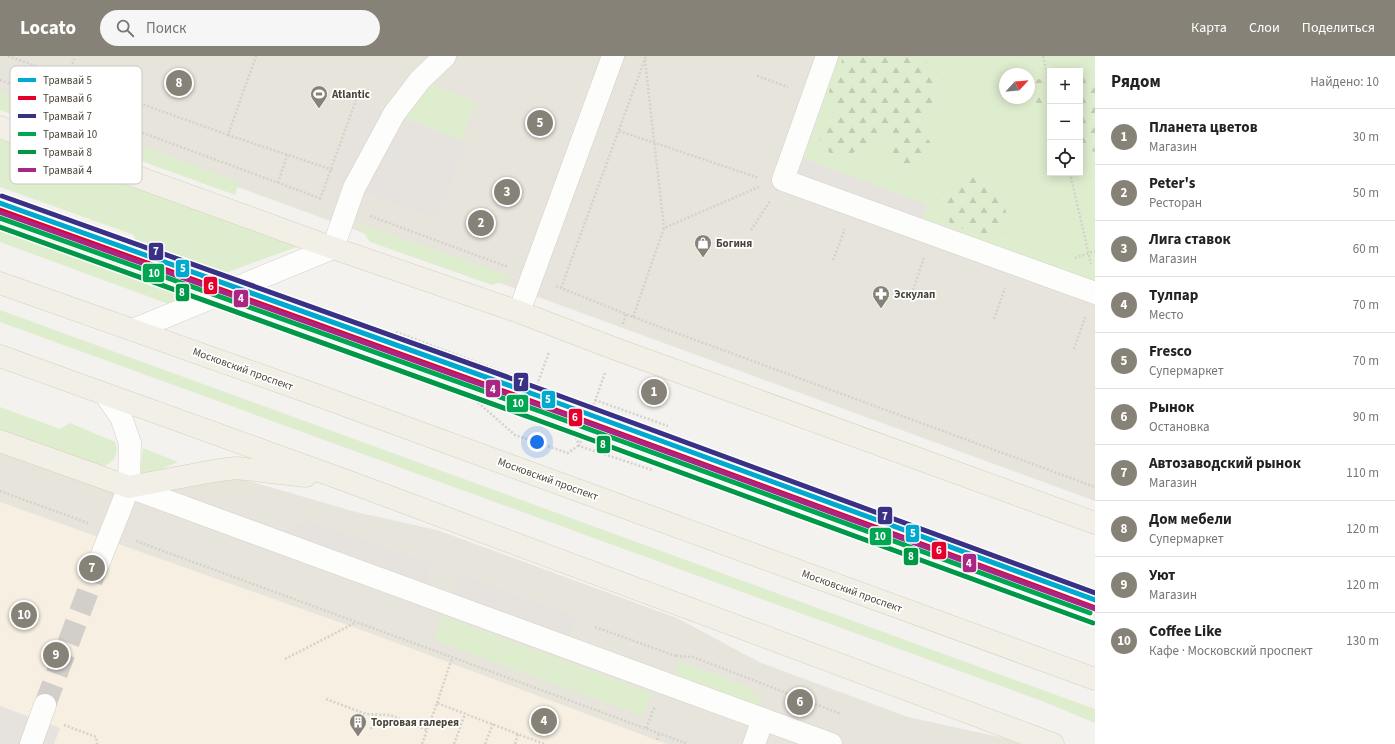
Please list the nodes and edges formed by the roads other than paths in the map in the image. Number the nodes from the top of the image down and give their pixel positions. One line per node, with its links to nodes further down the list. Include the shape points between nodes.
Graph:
1 (445, 56): 7 (street, via 420,80 394,114 354,188)
2 (612, 56): 10 (street)
3 (827, 56): 9 (street, via 777,181)
4 (0, 127): 5 (main road)
5 (10, 131)
6 (142, 179): 7 (main road)
7 (333, 248): 10 (main road); 11 (street)
8 (0, 283): 11 (main road, Московский проспект)
9 (1094, 293)
10 (519, 312): 17 (main road)
11 (133, 330): 19 (main road, Московский проспект)
12 (0, 356): 13 (main road)
13 (105, 394): 15 (main road); 16 (street, via 121,417 130,443)
14 (0, 441): 16 (main road)
15 (347, 481): 16 (main road, via 236,468); 25 (main road)
16 (129, 487): 18 (street); 21 (street)
17 (1095, 523)
18 (96, 567)
19 (1095, 679)
20 (43, 711): 22 (street)
21 (763, 719): 23 (street); 24 (street)
22 (30, 744)
23 (754, 744)
24 (831, 744)
25 (1053, 744)

